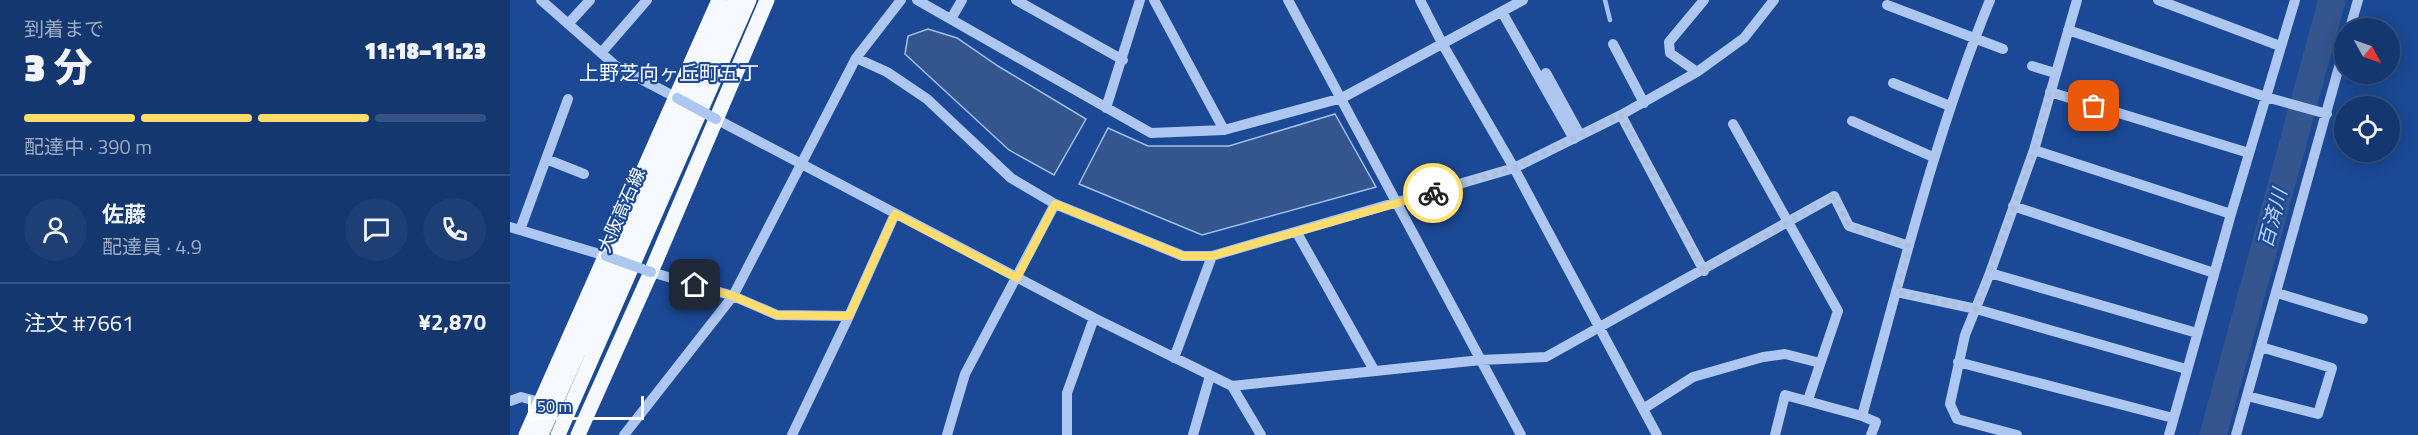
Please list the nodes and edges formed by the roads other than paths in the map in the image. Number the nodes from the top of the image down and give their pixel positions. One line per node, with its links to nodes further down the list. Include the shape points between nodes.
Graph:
1 (541, 0): 28 (street)
2 (590, 0): 28 (street)
3 (647, 0): 35 (street)
4 (719, 0): 45 (main road)
5 (735, 0): 108 (main road, 大阪高石線)
6 (749, 0): 109 (main road, 大阪高石線)
7 (767, 0): 54 (main road)
8 (901, 0): 36 (street)
9 (917, 0): 27 (street)
10 (962, 0): 27 (street)
11 (1016, 0): 37 (street)
12 (1140, 0): 37 (street)
13 (1154, 0): 57 (street)
14 (1288, 0): 46 (street)
15 (1420, 0): 32 (street)
16 (1523, 0): 25 (street)
17 (1704, 0): 39 (street, via 1669,42 1670,53)
18 (1774, 0): 39 (street, via 1744,38)
19 (1990, 0): 30 (street)
20 (2077, 0): 29 (street)
21 (2158, 0): 33 (street)
22 (2295, 0): 33 (street)
23 (2358, 0): 26 (street)
24 (1887, 5): 30 (street)
25 (1502, 12): 32 (street); 58 (street)
26 (2353, 18)
27 (951, 19): 51 (street)
28 (568, 24): 35 (street)
29 (2068, 30): 41 (street); 47 (street)
30 (1974, 39): 34 (street); 50 (street)
31 (1613, 44): 49 (street)
32 (1443, 45): 46 (street); 64 (street)
33 (2280, 46): 47 (street)
34 (2003, 49)
35 (601, 53): 45 (street, via 616,66)
36 (856, 58): 63 (street); 67 (street, via 887,72 927,99 1011,178)
37 (1122, 60): 51 (street)
38 (2032, 66): 41 (street)
39 (1697, 72): 49 (street)
40 (1546, 73): 58 (street)
41 (2055, 73): 44 (street)
42 (2334, 81): 52 (street)
43 (1893, 83): 50 (street)
44 (2050, 92): 59 (street); 60 (street)
45 (677, 98): 54 (street, bridge); 75 (main road)
46 (1342, 98): 57 (street); 66 (street)
47 (2270, 98): 52 (street); 60 (street)
48 (568, 99): 62 (street)
49 (1644, 103): 53 (street)
50 (1950, 106): 61 (street)
51 (1106, 108): 57 (street, via 1151,134)
52 (2324, 113): 83 (street)
53 (1621, 115): 58 (street); 77 (street)
54 (716, 119): 63 (street); 78 (main road)
55 (1852, 121): 61 (street)
56 (1733, 124): 71 (street)
57 (1224, 130)
58 (1577, 137): 64 (street)
59 (2034, 150): 68 (street); 70 (street)
60 (2249, 153): 70 (street)
61 (1933, 157): 74 (street)
62 (546, 159): 65 (street); 72 (street)
63 (799, 164): 69 (street); 84 (street)
64 (1514, 168): 66 (street); 89 (street)
65 (584, 174)
66 (1398, 203): 73 (street); 93 (street)
67 (1055, 204): 76 (street, via 1183,256); 81 (street)
68 (2013, 206): 79 (street); 80 (street)
69 (895, 214): 81 (street); 86 (street)
70 (2231, 214): 80 (street)
71 (1789, 222): 74 (street, via 1834,196 1849,226); 77 (street); 95 (street, via 1838,311)
72 (515, 229): 75 (street)
73 (1297, 233): 76 (street); 97 (street)
74 (1909, 246): 82 (street)
75 (606, 256): 78 (street, bridge); 103 (main road)
76 (1212, 256): 92 (street)
77 (1704, 271): 89 (street)
78 (651, 272): 84 (street); 110 (main road)
79 (1990, 273): 85 (street); 90 (street)
80 (2214, 273): 90 (street)
81 (1017, 278): 87 (street); 113 (street, via 965,374)
82 (1897, 292): 85 (street); 105 (street)
83 (2277, 293): 88 (street); 91 (street)
84 (733, 296): 86 (street, via 777,315); 111 (street)
85 (1976, 309): 94 (street); 96 (street)
86 (849, 316): 112 (street)
87 (1094, 318): 92 (street); 114 (street, via 1067,393)
88 (2363, 319)
89 (1600, 326): 93 (street, via 1546,357); 104 (street)
90 (2197, 333): 96 (street)
91 (2261, 348): 100 (street); 100 (street, via 2332,368 2318,414)
92 (1174, 358): 98 (street)
93 (1481, 360): 97 (street); 117 (street)
94 (1958, 362): 106 (street); 121 (street, via 1950,404 1957,419)
95 (1820, 363): 101 (street); 104 (street, via 1785,354 1763,357 1693,377)
96 (2186, 369): 106 (street)
97 (1374, 370): 99 (street)
98 (1210, 376): 99 (street); 115 (street)
99 (1232, 386): 116 (street)
100 (2247, 396): 123 (street)
101 (1808, 400): 105 (street); 119 (street, via 1785,395)
102 (510, 401): 103 (street, via 521,397)
103 (540, 402): 107 (main road)
104 (1643, 408): 118 (street)
105 (1862, 416): 120 (street, via 1876,422)
106 (2173, 418): 122 (street)
107 (526, 435)
108 (541, 435)
109 (558, 435)
110 (578, 435)
111 (624, 435)
112 (792, 435)
113 (947, 435)
114 (1067, 435)
115 (1193, 435)
116 (1262, 435)
117 (1521, 435)
118 (1657, 435)
119 (1774, 435)
120 (1871, 435)
121 (2017, 435)
122 (2169, 435)
123 (2236, 435)

